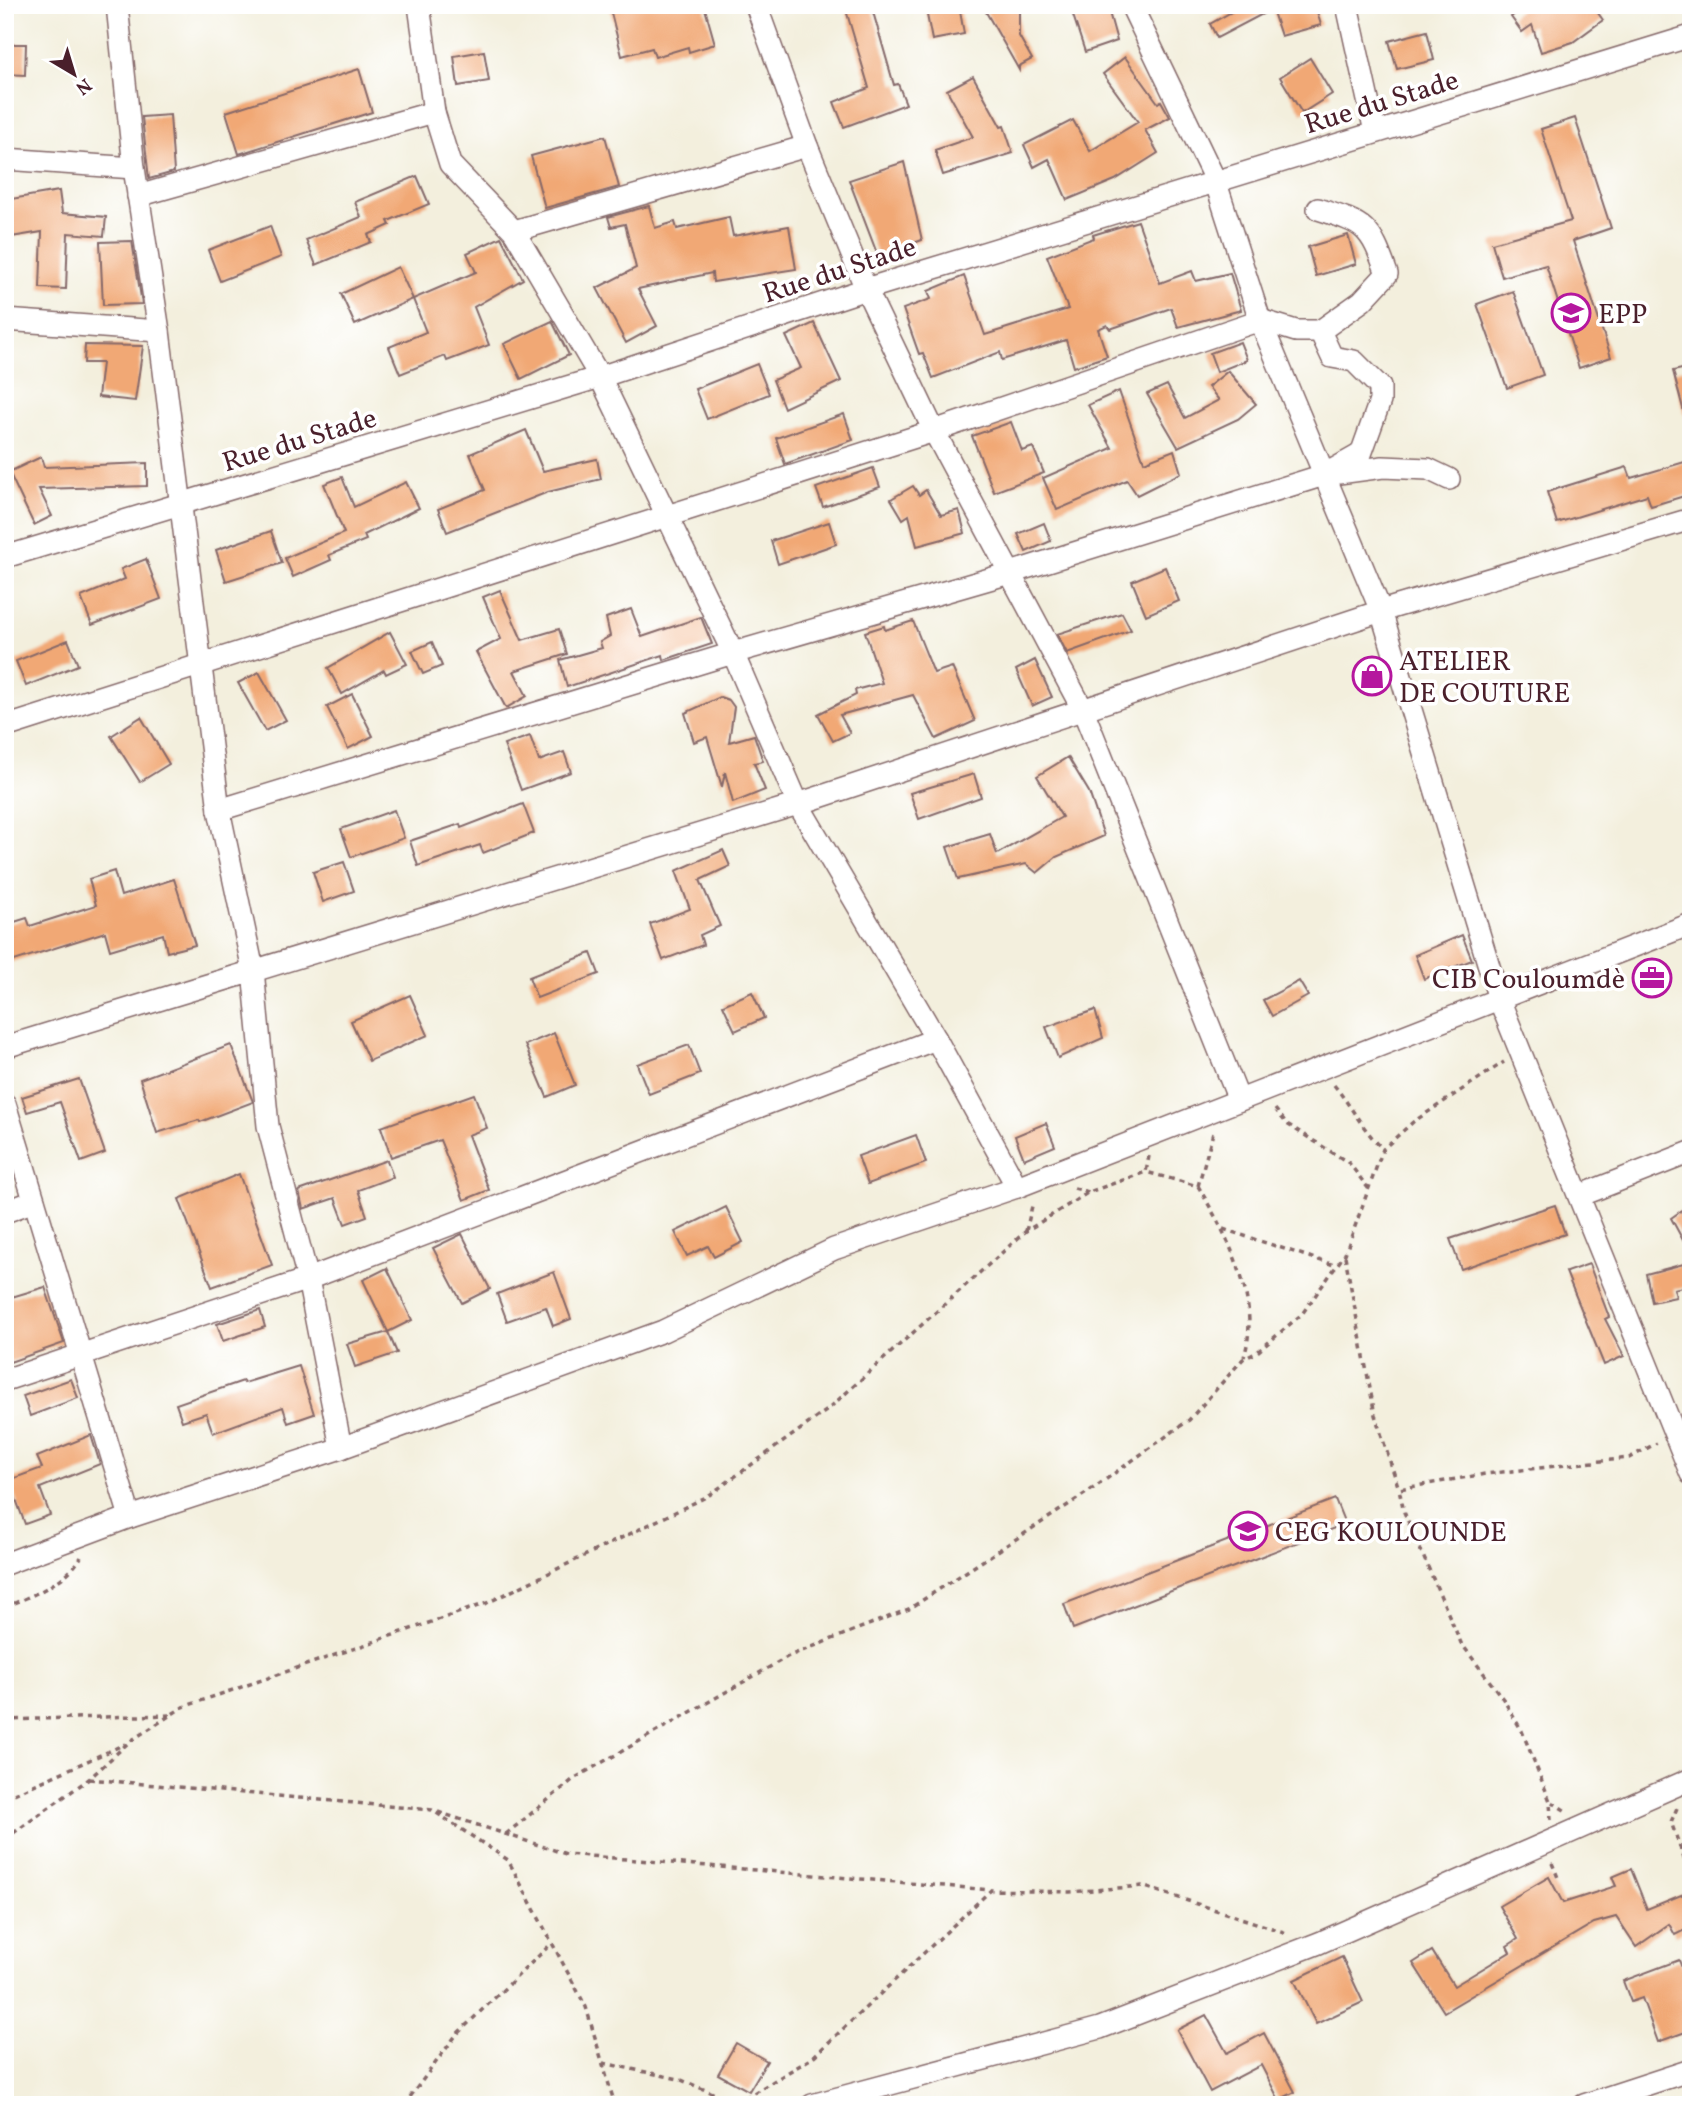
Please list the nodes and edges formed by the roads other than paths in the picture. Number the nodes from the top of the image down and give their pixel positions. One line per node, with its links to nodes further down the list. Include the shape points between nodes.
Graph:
1 (117, 5): 11 (street)
2 (419, 5): 7 (street)
3 (756, 5): 9 (street)
4 (1131, 5): 12 (street)
5 (1347, 5): 8 (street)
6 (1691, 36): 8 (street, Rue du Stade)
7 (433, 112): 13 (street); 15 (street, via 450,164)
8 (1375, 132): 12 (street, Rue du Stade)
9 (807, 146): 15 (street); 16 (street)
10 (5, 159): 11 (street)
11 (134, 168): 13 (street)
12 (1215, 180): 16 (street, Rue du Stade); 18 (street)
13 (138, 196): 19 (street)
14 (1318, 209): 20 (street, via 1360,222 1377,244 1387,274 1362,301)
15 (514, 231): 21 (street)
16 (866, 289): 21 (street, Rue du Stade); 22 (street)
17 (5, 320): 19 (street)
18 (1260, 320): 20 (street, via 1296,331); 22 (street); 23 (street)
19 (159, 331): 25 (street)
20 (1320, 331): 23 (street, via 1332,357 1354,361 1380,387 1380,401 1361,454)
21 (600, 377): 25 (street, Rue du Stade); 26 (street)
22 (934, 431): 26 (street); 29 (street)
23 (1324, 475): 24 (street, via 1383,467 1428,469); 29 (street); 30 (street)
24 (1449, 479)
25 (180, 504): 28 (street, Rue du Stade); 32 (street)
26 (670, 517): 31 (street); 32 (street)
27 (1691, 519): 30 (street)
28 (5, 557)
29 (1010, 573): 31 (street); 33 (street)
30 (1381, 611): 33 (street); 39 (street)
31 (733, 653): 35 (street); 36 (street)
32 (203, 665): 34 (street); 36 (street)
33 (1083, 710): 35 (street); 43 (street)
34 (5, 727)
35 (798, 804): 38 (street); 40 (street)
36 (219, 810): 38 (street)
37 (1691, 924): 39 (street)
38 (253, 970): 41 (street); 49 (street, via 268,1126)
39 (1499, 999): 43 (street); 46 (street)
40 (936, 1040): 45 (street); 49 (street)
41 (5, 1047)
42 (5, 1104): 47 (street)
43 (1230, 1104): 45 (street)
44 (1691, 1152): 46 (street)
45 (1017, 1187): 53 (street, via 834,1249 663,1331)
46 (1579, 1196): 52 (street)
47 (34, 1201): 48 (street); 50 (street)
48 (5, 1212)
49 (308, 1279): 50 (street); 53 (street)
50 (79, 1353): 51 (street); 55 (street)
51 (5, 1380)
52 (1683, 1431): 54 (street)
53 (341, 1448): 55 (street)
54 (1691, 1474)
55 (130, 1517): 56 (street)
56 (5, 1564)
57 (1689, 1779): 59 (street, via 1319,1943 1100,2028)
58 (1691, 2070): 60 (street)
59 (812, 2105)
60 (1584, 2105)

